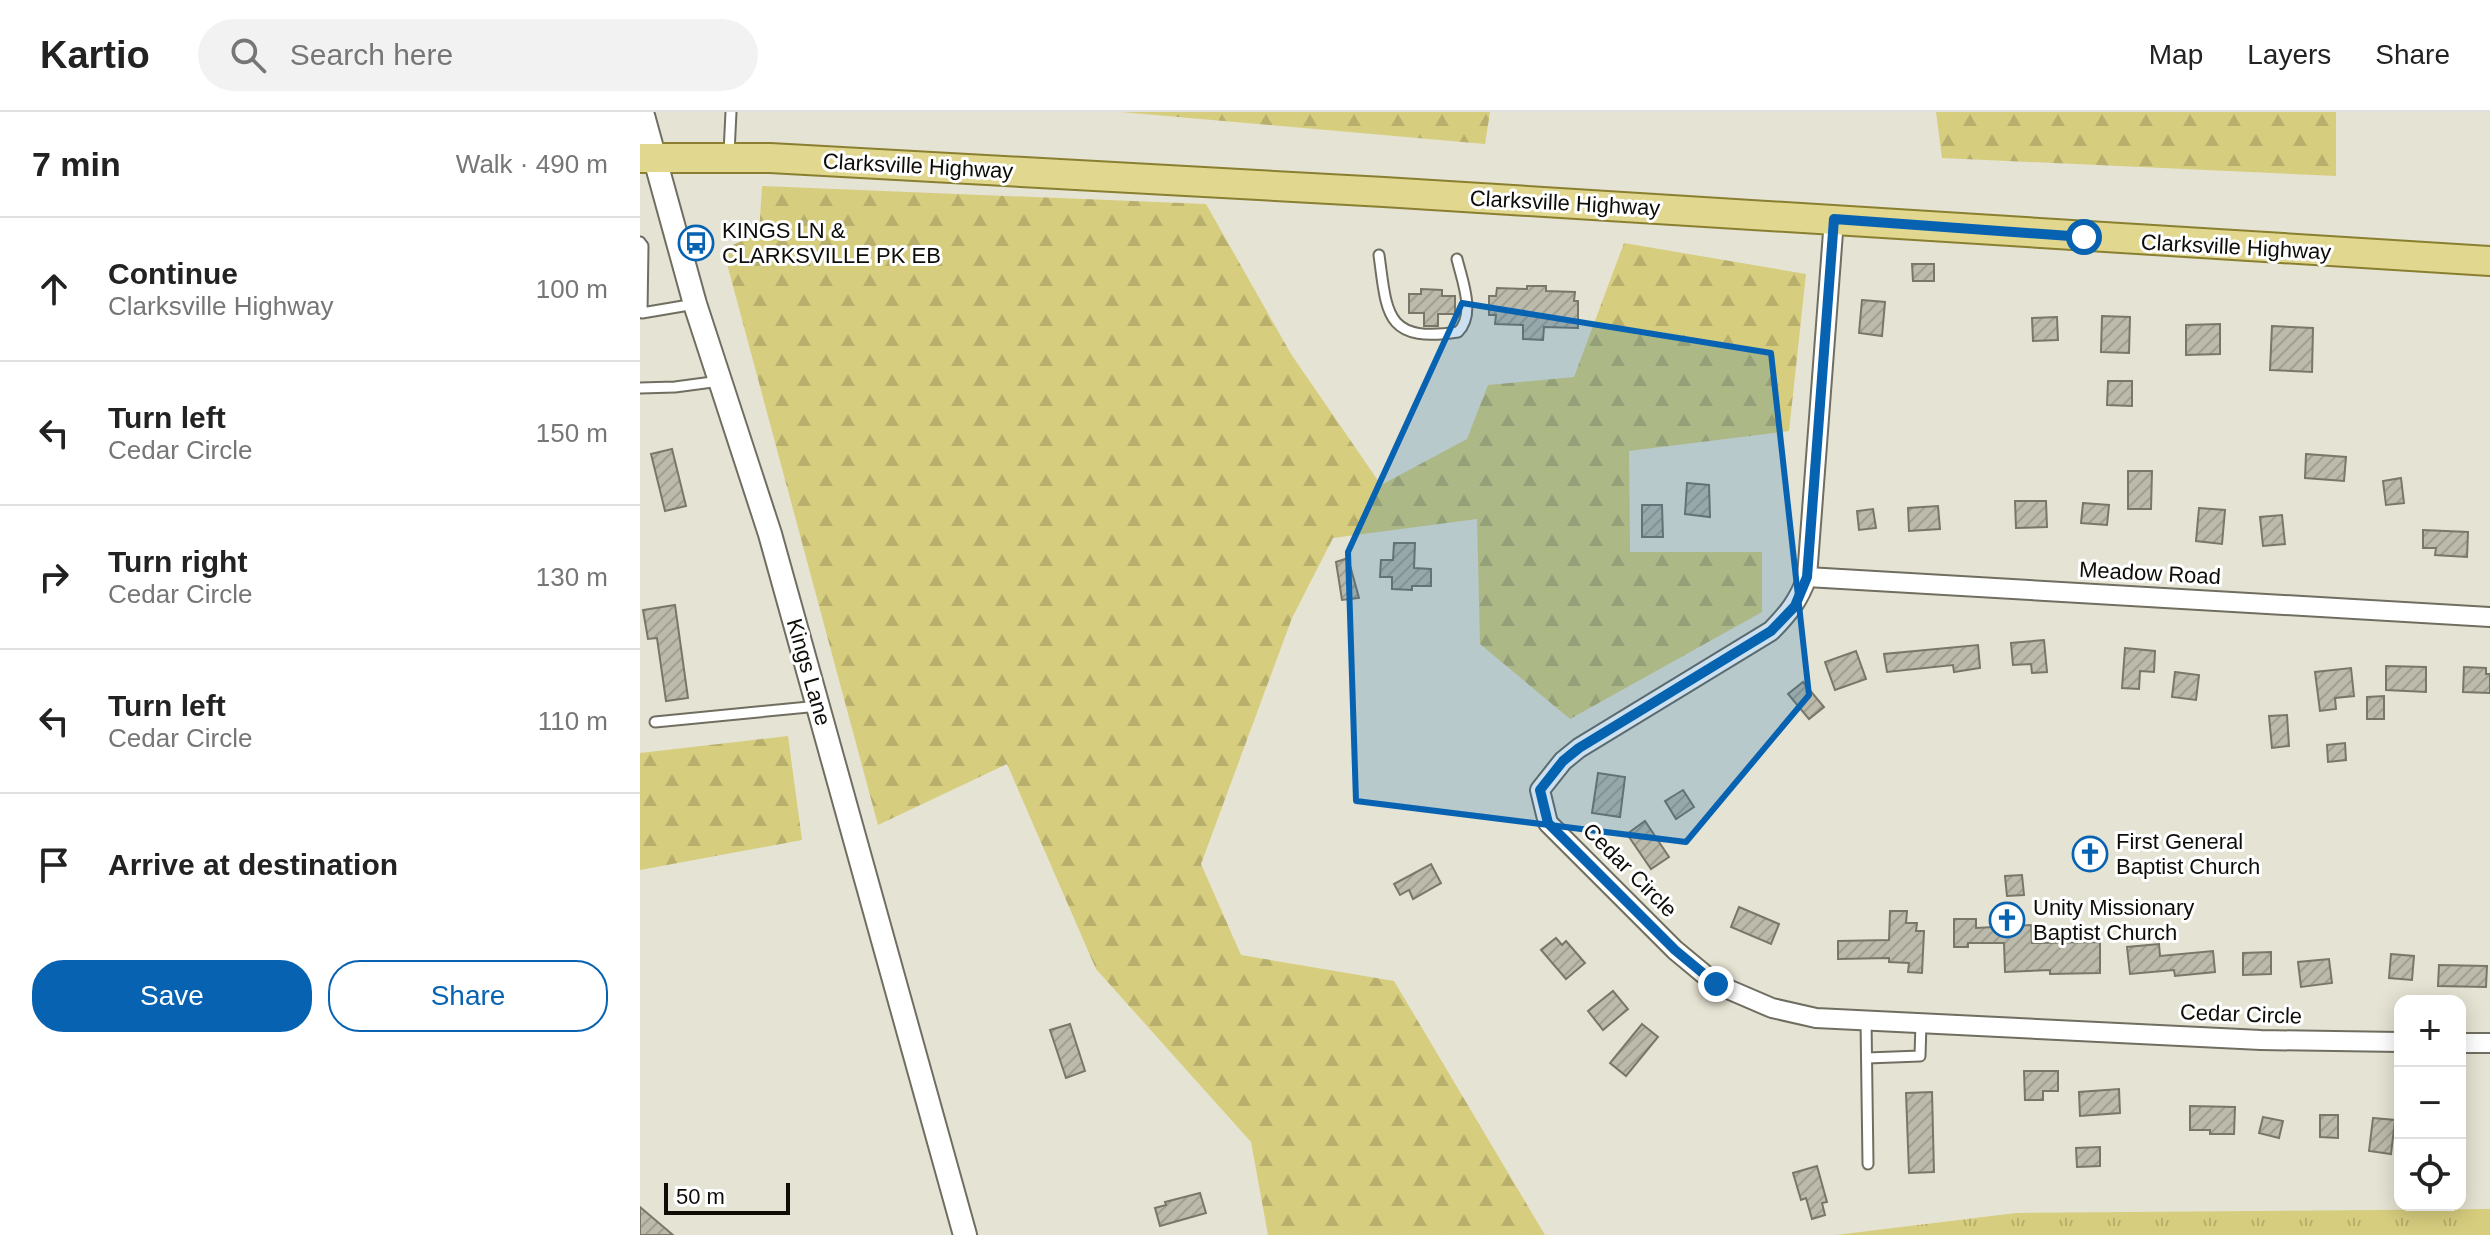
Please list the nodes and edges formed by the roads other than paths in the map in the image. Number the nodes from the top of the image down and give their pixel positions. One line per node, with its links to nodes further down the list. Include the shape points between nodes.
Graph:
1 (642, 112): 4 (street, Kings Lane)
2 (731, 112): 3 (lane)
3 (729, 156): 4 (main road, Clarksville Highway); 5 (main road, Clarksville Highway)
4 (646, 157): 10 (street, Kings Lane)
5 (1834, 219): 9 (main road, Clarksville Highway); 14 (street, Cedar Circle)
6 (640, 242): 11 (lane)
7 (1379, 255): 8 (lane, via 1392,320 1418,332 1458,332 1465,325)
8 (1457, 259)
9 (2490, 261)
10 (695, 304): 11 (lane); 12 (street, Kings Lane)
11 (641, 314)
12 (720, 381): 13 (lane); 16 (street, Kings Lane)
13 (640, 388)
14 (1807, 577): 15 (street, Meadow Road); 18 (street, Cedar Circle, via 1795,606 1771,631 1579,748 1540,790 1548,823 1716,984 1772,1008 1816,1018)
15 (2490, 617)
16 (819, 706): 17 (lane); 25 (street, Kings Lane)
17 (655, 722)
18 (1866, 1020): 19 (street, Cedar Circle); 23 (lane)
19 (1921, 1023): 20 (street, Cedar Circle); 23 (lane, via 1920,1056)
20 (2394, 1042)
21 (2466, 1043): 22 (street)
22 (2490, 1043)
23 (1867, 1058): 24 (lane)
24 (1868, 1164)
25 (965, 1235)

